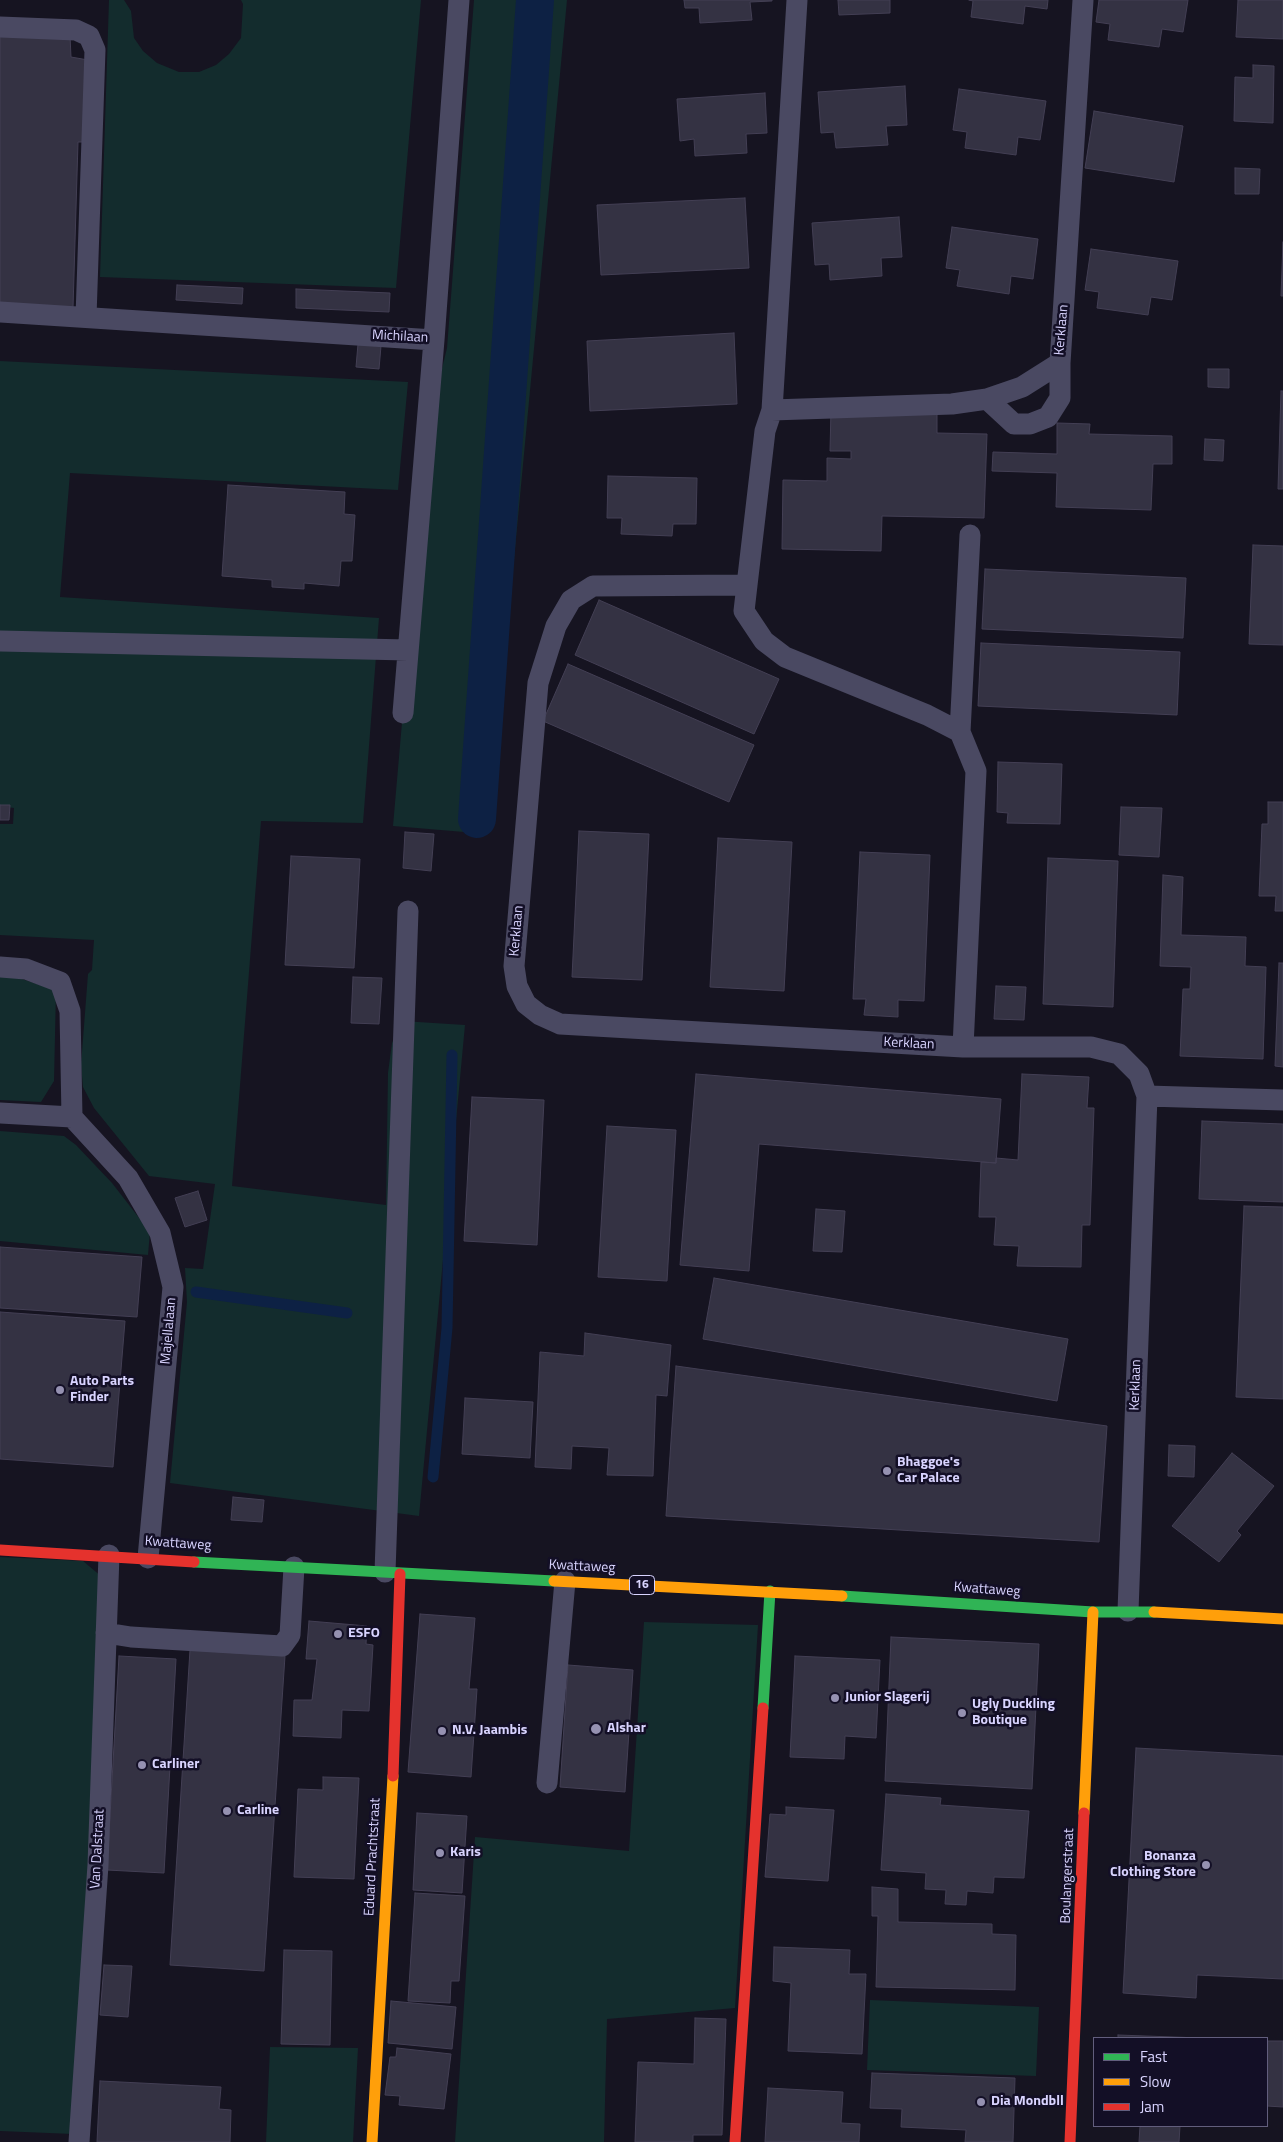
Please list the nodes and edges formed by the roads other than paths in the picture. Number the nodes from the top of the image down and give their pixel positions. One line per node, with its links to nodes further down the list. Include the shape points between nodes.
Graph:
1 (459, 0): 7 (lane, Michilaan)
2 (797, 0): 10 (lane)
3 (1083, 0): 8 (lane, Kerklaan)
4 (0, 27): 6 (lane, via 76,30 89,36 95,50)
5 (0, 312): 6 (lane, Michilaan)
6 (86, 317): 7 (lane, Michilaan)
7 (434, 340): 14 (lane)
8 (1060, 363): 9 (lane, Kerklaan, via 1022,387); 9 (lane, via 1060,398 1048,417 1030,424 1014,424)
9 (987, 399): 10 (lane, Kerklaan, via 952,404)
10 (772, 410): 12 (lane, via 766,431)
11 (970, 535): 16 (lane)
12 (747, 585): 16 (lane, via 744,611 764,641 785,657 927,715); 19 (lane, Kerklaan, via 593,586 571,600 556,626 538,683 514,966 517,986 526,1004 540,1016 560,1024)
13 (0, 641): 14 (lane)
14 (408, 650): 15 (lane)
15 (403, 713)
16 (960, 732): 19 (lane, via 976,771)
17 (408, 911): 28 (lane)
18 (0, 967): 23 (lane, via 26,969 60,982 70,1011)
19 (963, 1047): 20 (lane, Kerklaan, via 1091,1047 1119,1054 1139,1074)
20 (1147, 1096): 21 (lane); 31 (lane, Kerklaan)
21 (1283, 1100)
22 (0, 1113): 23 (lane)
23 (72, 1117): 26 (lane, Majellalaan, via 128,1178 160,1233 173,1287)
24 (0, 1550): 25 (street, Kwattaweg / 16)
25 (109, 1555): 26 (street, Kwattaweg / 16); 34 (lane, Van Dalstraat)
26 (148, 1558): 27 (street, Kwattaweg / 16)
27 (294, 1567): 28 (street, Kwattaweg / 16); 34 (lane, via 290,1635 282,1646)
28 (393, 1573): 29 (street, Kwattaweg / 16); 37 (street, Eduard Prachtstraat, via 392,1797)
29 (565, 1581): 30 (street, Kwattaweg / 16); 35 (lane)
30 (770, 1591): 32 (street, Kwattaweg / 16); 38 (street)
31 (1128, 1611): 32 (street, Kwattaweg / 16); 33 (street, Kwattaweg / 16)
32 (1093, 1612): 39 (street, Boulangerstraat)
33 (1283, 1619)
34 (106, 1633): 36 (lane, Van Dalstraat, via 98,1865)
35 (547, 1783)
36 (79, 2142)
37 (372, 2142)
38 (735, 2142)
39 (1070, 2142)

